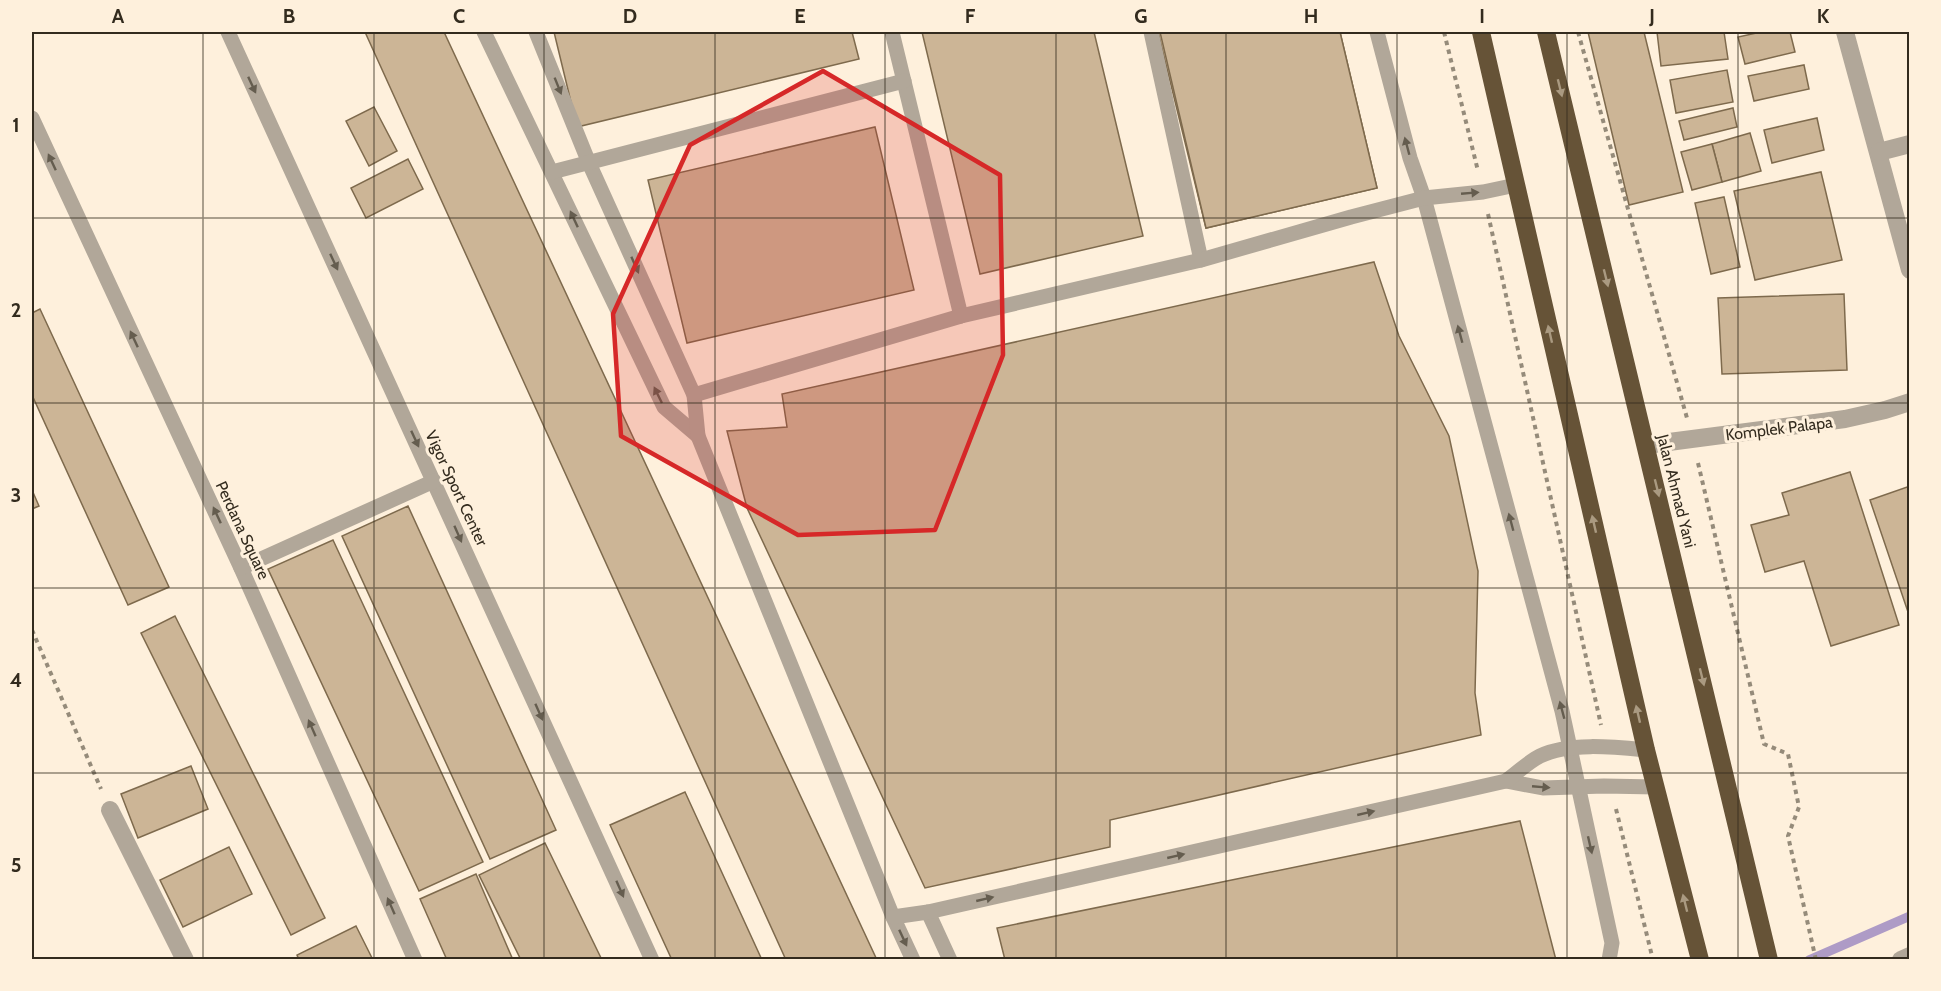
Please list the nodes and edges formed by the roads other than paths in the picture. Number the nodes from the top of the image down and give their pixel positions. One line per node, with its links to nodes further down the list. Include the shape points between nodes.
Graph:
1 (228, 32): 25 (lane, Vigor Sport Center, one-way to 25)
2 (484, 32): 15 (lane)
3 (536, 32): 14 (lane, one-way to 14)
4 (892, 32): 10 (lane)
5 (1151, 32): 18 (lane)
6 (1377, 32): 17 (lane, one-way to 6)
7 (1481, 32): 16 (highway)
8 (1546, 32): 24 (highway, Jalan Ahmad Yani, one-way to 24)
9 (1845, 32): 13 (street)
10 (904, 81): 14 (lane); 20 (lane)
11 (32, 118): 26 (lane, Perdana Square, one-way to 11)
12 (1910, 144): 13 (street)
13 (1879, 152): 19 (street)
14 (589, 163): 15 (lane); 21 (lane, one-way to 21)
15 (552, 172): 23 (lane, one-way to 15, via 664,407)
16 (1515, 185): 17 (lane, one-way to 16); 28 (highway, one-way to 16)
17 (1424, 198): 18 (lane); 27 (lane, one-way to 17)
18 (1201, 260): 20 (lane)
19 (1910, 270)
20 (961, 316): 21 (lane)
21 (694, 395): 23 (lane)
22 (1910, 402): 24 (street, Komplek Palapa, via 1845,419)
23 (698, 436): 34 (lane)
24 (1646, 445): 43 (highway, Jalan Ahmad Yani, one-way to 43)
25 (434, 481): 26 (lane); 38 (lane, Vigor Sport Center, one-way to 38)
26 (241, 568): 37 (lane, Perdana Square, one-way to 26)
27 (1571, 748): 28 (lane); 29 (lane, via 1538,757); 31 (lane)
28 (1646, 750): 30 (highway)
29 (1506, 781): 31 (lane, one-way to 31, via 1543,788); 33 (lane, one-way to 29)
30 (1656, 787): 31 (lane); 42 (highway, one-way to 30)
31 (1578, 788): 41 (lane, one-way to 41, via 1612,943)
32 (110, 810): 36 (street)
33 (928, 912): 34 (lane); 40 (lane)
34 (893, 917): 39 (lane, one-way to 39)
35 (1910, 956): 44 (street)
36 (185, 960)
37 (415, 960)
38 (652, 960)
39 (913, 960)
40 (950, 960)
41 (1609, 960)
42 (1700, 960)
43 (1769, 960)
44 (1901, 960)

